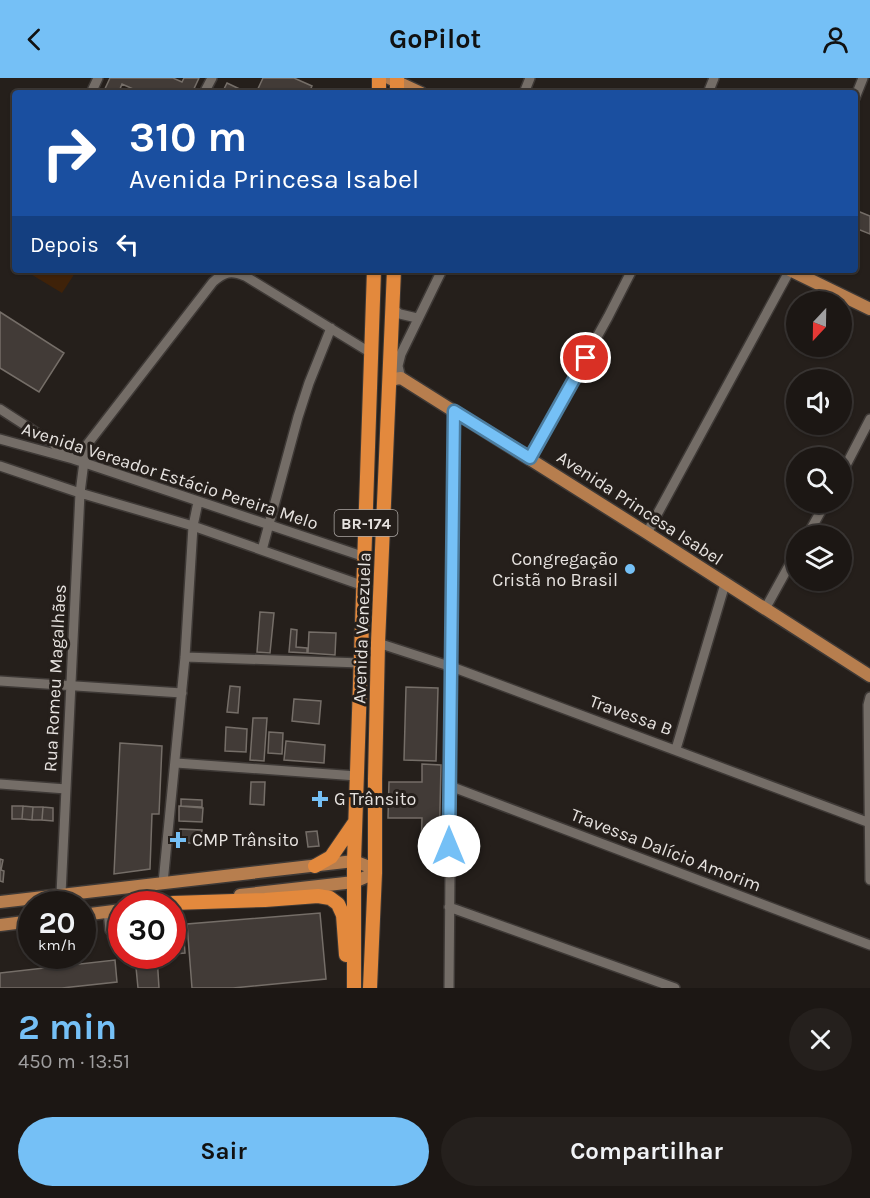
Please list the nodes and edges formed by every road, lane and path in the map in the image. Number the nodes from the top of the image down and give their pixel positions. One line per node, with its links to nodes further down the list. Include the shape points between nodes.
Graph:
1 (395, 83): 2 (main road)
2 (413, 90)
3 (226, 273): 26 (street, Rua Romeu Magalhães, via 213,282 90,440)
4 (238, 273): 14 (street, Rua Romeu Magalhães)
5 (374, 273): 15 (highway, Avenida Venezuela / BR-174)
6 (394, 273): 11 (highway, Avenida Venezuela / BR-174)
7 (440, 273): 13 (street)
8 (630, 273): 24 (street)
9 (788, 273): 32 (street)
10 (796, 273): 12 (main road)
11 (393, 308): 13 (street); 16 (highway, Avenida Venezuela / BR-174)
12 (870, 309)
13 (417, 318): 16 (street, via 401,354)
14 (331, 328): 15 (street); 30 (street, via 300,409)
15 (371, 353): 21 (highway, Avenida Venezuela / BR-174)
16 (395, 381): 18 (main road, Avenida Princesa Isabel); 22 (highway, Avenida Venezuela / BR-174)
17 (0, 409): 25 (street)
18 (454, 411): 24 (main road, Avenida Princesa Isabel); 42 (street)
19 (870, 419): 23 (street)
20 (0, 439): 25 (street, Avenida Vereador Estácio Pereira Melo)
21 (369, 440): 22 (highway, via 371,450 377,454); 34 (highway, Avenida Venezuela / BR-174)
22 (387, 447): 39 (highway, Avenida Venezuela / BR-174)
23 (852, 454)
24 (530, 458): 32 (main road, Avenida Princesa Isabel)
25 (72, 459): 26 (street, Avenida Vereador Estácio Pereira Melo)
26 (83, 463): 28 (street, Rua Romeu Magalhães); 29 (street, Avenida Vereador Estácio Pereira Melo)
27 (0, 466): 28 (street)
28 (80, 493): 31 (street); 45 (street, Rua Romeu Magalhães)
29 (198, 502): 30 (street, Avenida Vereador Estácio Pereira Melo); 31 (street)
30 (269, 525): 33 (street); 34 (street, Avenida Vereador Estácio Pereira Melo)
31 (193, 526): 33 (street); 40 (street)
32 (647, 533): 36 (main road, Avenida Princesa Isabel)
33 (262, 550): 37 (street)
34 (365, 557): 37 (highway, Avenida Venezuela / BR-174)
35 (786, 572): 38 (street)
36 (725, 584): 38 (main road, Avenida Princesa Isabel); 48 (street)
37 (364, 586): 41 (highway, Avenida Venezuela / BR-174)
38 (765, 609): 43 (main road, Avenida Princesa Isabel)
39 (378, 643): 42 (street, Travessa B); 58 (highway, Avenida Venezuela / BR-174)
40 (185, 657): 41 (street); 46 (street)
41 (361, 663): 50 (highway, Avenida Venezuela / BR-174)
42 (452, 667): 48 (street, Travessa B); 52 (street)
43 (870, 676)
44 (0, 681): 45 (street)
45 (72, 686): 46 (street); 53 (street, Rua Romeu Magalhães)
46 (182, 693): 49 (street)
47 (870, 697): 55 (street)
48 (676, 749): 55 (street, Travessa B)
49 (176, 763): 50 (street); 61 (street)
50 (357, 776): 54 (highway, Avenida Venezuela / BR-174)
51 (0, 784): 53 (street)
52 (450, 786): 68 (street); 73 (street, Travessa Dalício Amorim)
53 (66, 789): 62 (street, Rua Romeu Magalhães)
54 (356, 820): 56 (highway, Avenida Venezuela / BR-174); 57 (highway, via 331,857)
55 (870, 823): 59 (street)
56 (354, 861): 57 (main road); 58 (main road); 60 (highway, Avenida Venezuela / BR-174)
57 (315, 866): 61 (main road)
58 (375, 871): 60 (main road); 76 (highway, Avenida Venezuela / BR-174)
59 (870, 880)
60 (354, 882): 66 (main road); 75 (highway, Avenida Venezuela / BR-174)
61 (163, 883): 63 (main road)
62 (61, 891)
63 (89, 891)
64 (18, 900): 65 (main road)
65 (0, 902)
66 (186, 902)
67 (186, 903): 74 (highway, via 318,896 334,900 343,915)
68 (449, 906): 77 (street); 78 (street)
69 (108, 911): 70 (main road)
70 (96, 913)
71 (18, 923): 72 (main road)
72 (0, 925)
73 (870, 945)
74 (348, 988)
75 (354, 988)
76 (370, 988)
77 (449, 988)
78 (675, 988)

